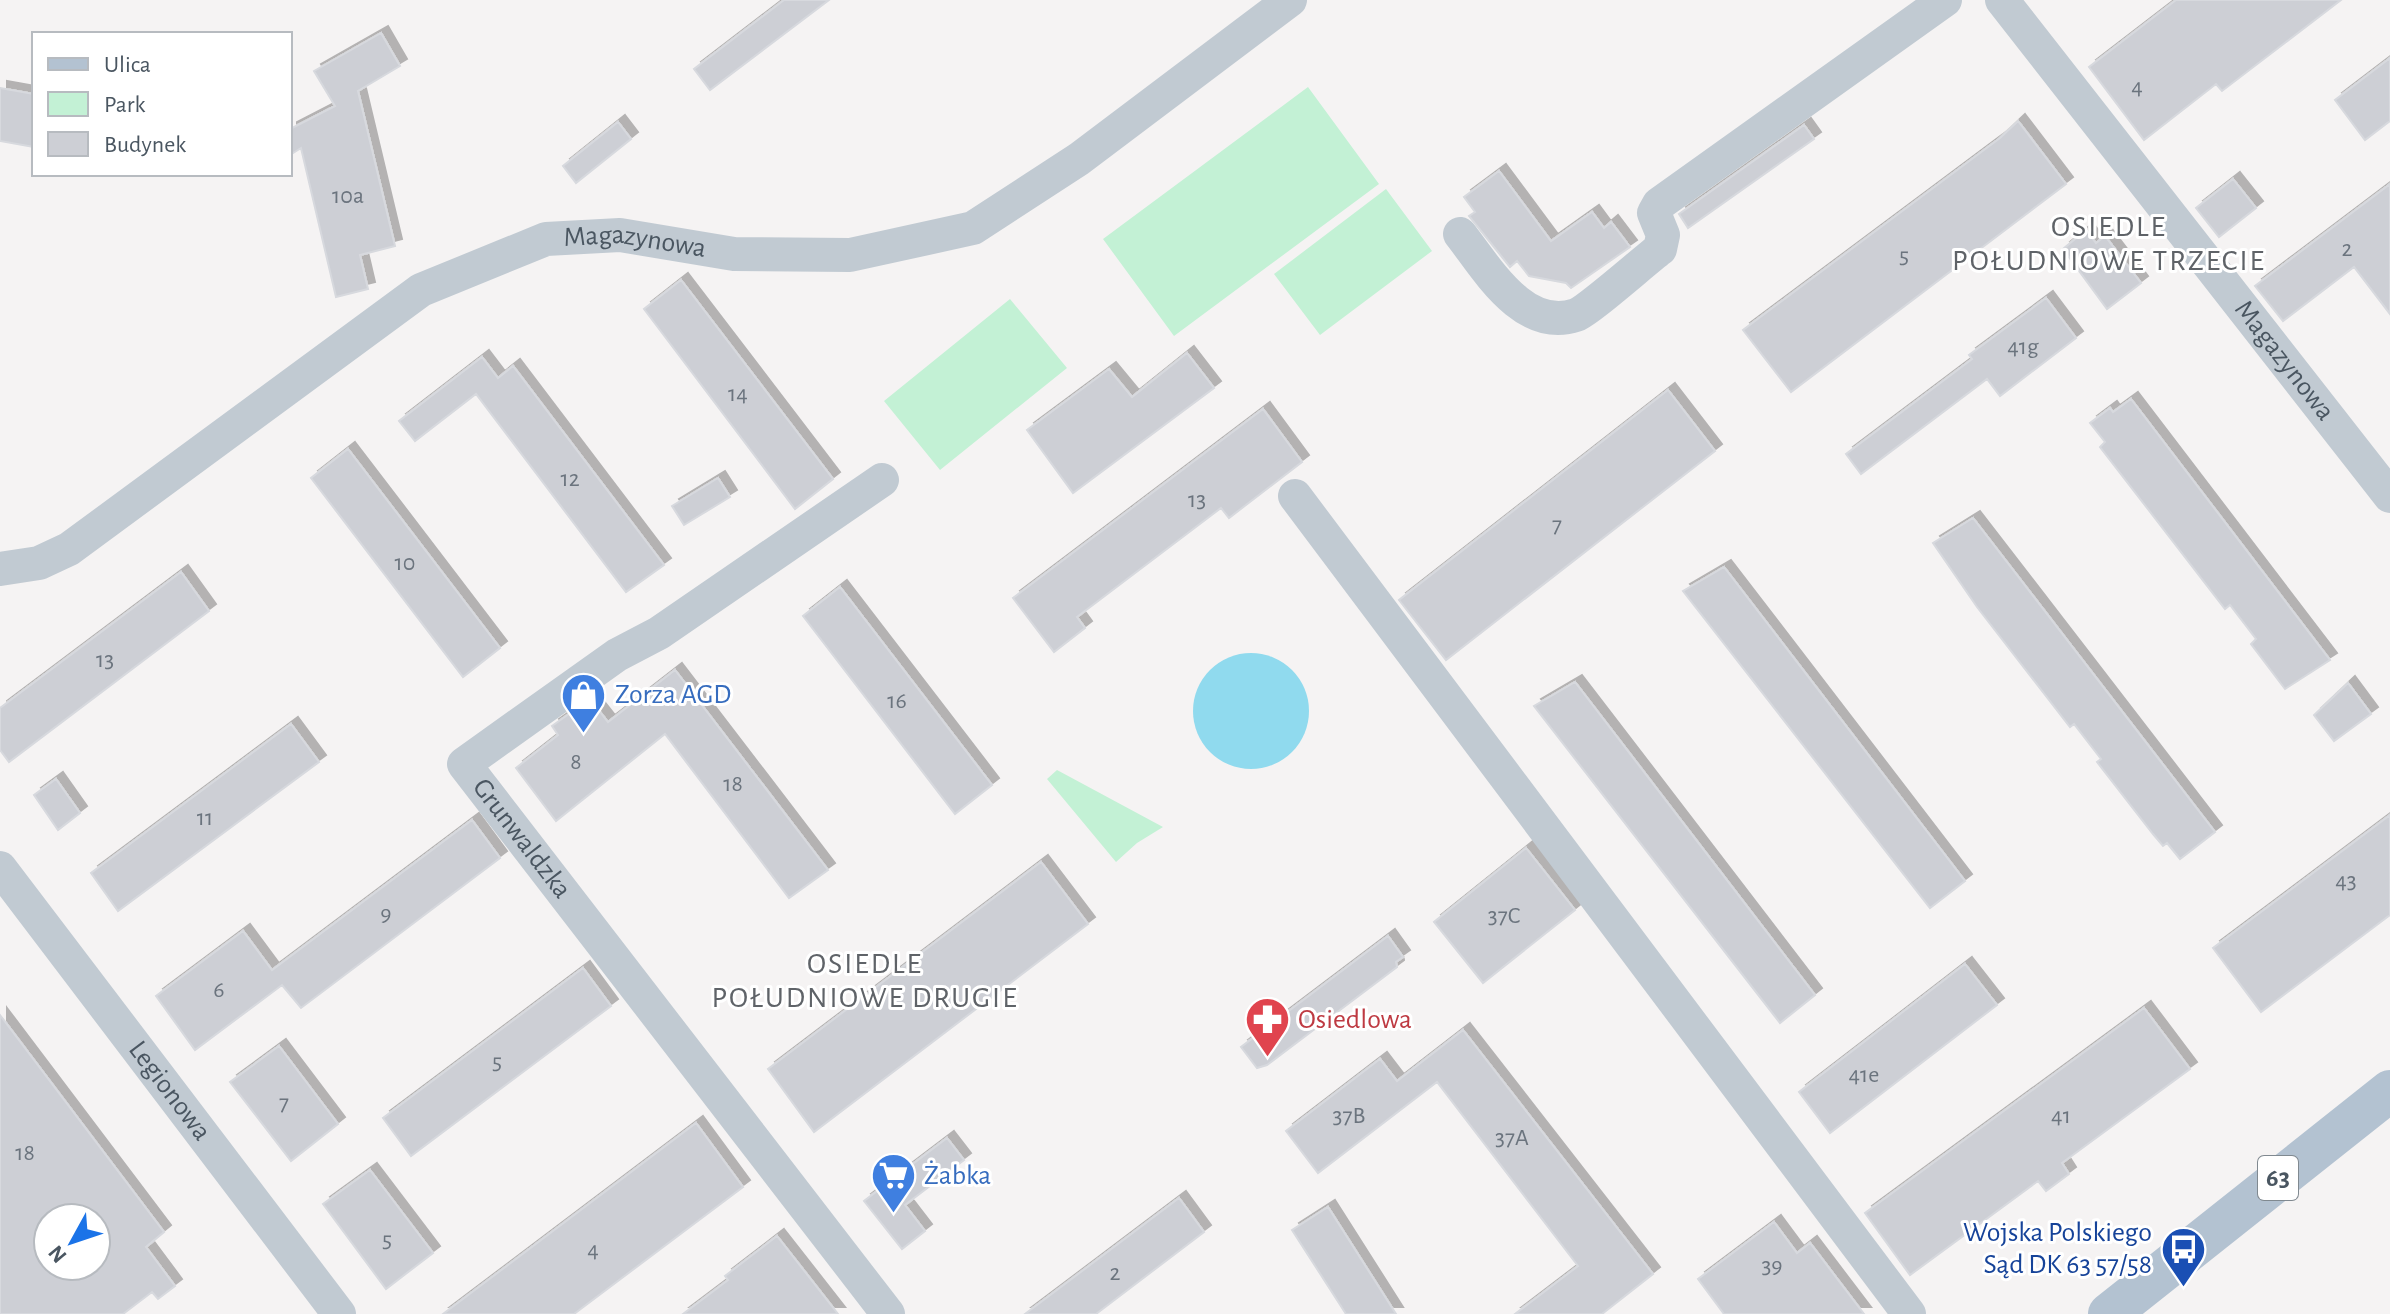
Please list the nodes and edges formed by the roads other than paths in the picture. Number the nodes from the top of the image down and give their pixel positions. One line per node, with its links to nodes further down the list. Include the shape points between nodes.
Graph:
1 (1290, 0): 8 (street, Magazynowa, via 1079,159 973,228 850,255 734,254 620,235 546,239 421,290 69,549 39,563)
2 (1945, 0): 4 (street, via 1659,204 1654,213 1663,235 1660,249 1576,315 1543,315 1511,298)
3 (2002, 0): 7 (street, Magazynowa)
4 (1460, 234)
5 (882, 480): 12 (street, Grunwaldzka, via 659,633 617,655 464,764)
6 (1295, 496): 13 (street)
7 (2390, 496)
8 (0, 569)
9 (0, 868): 11 (street, Legionowa)
10 (2390, 1091): 14 (main road, 63)
11 (339, 1314)
12 (888, 1314)
13 (1909, 1314)
14 (2109, 1314)

